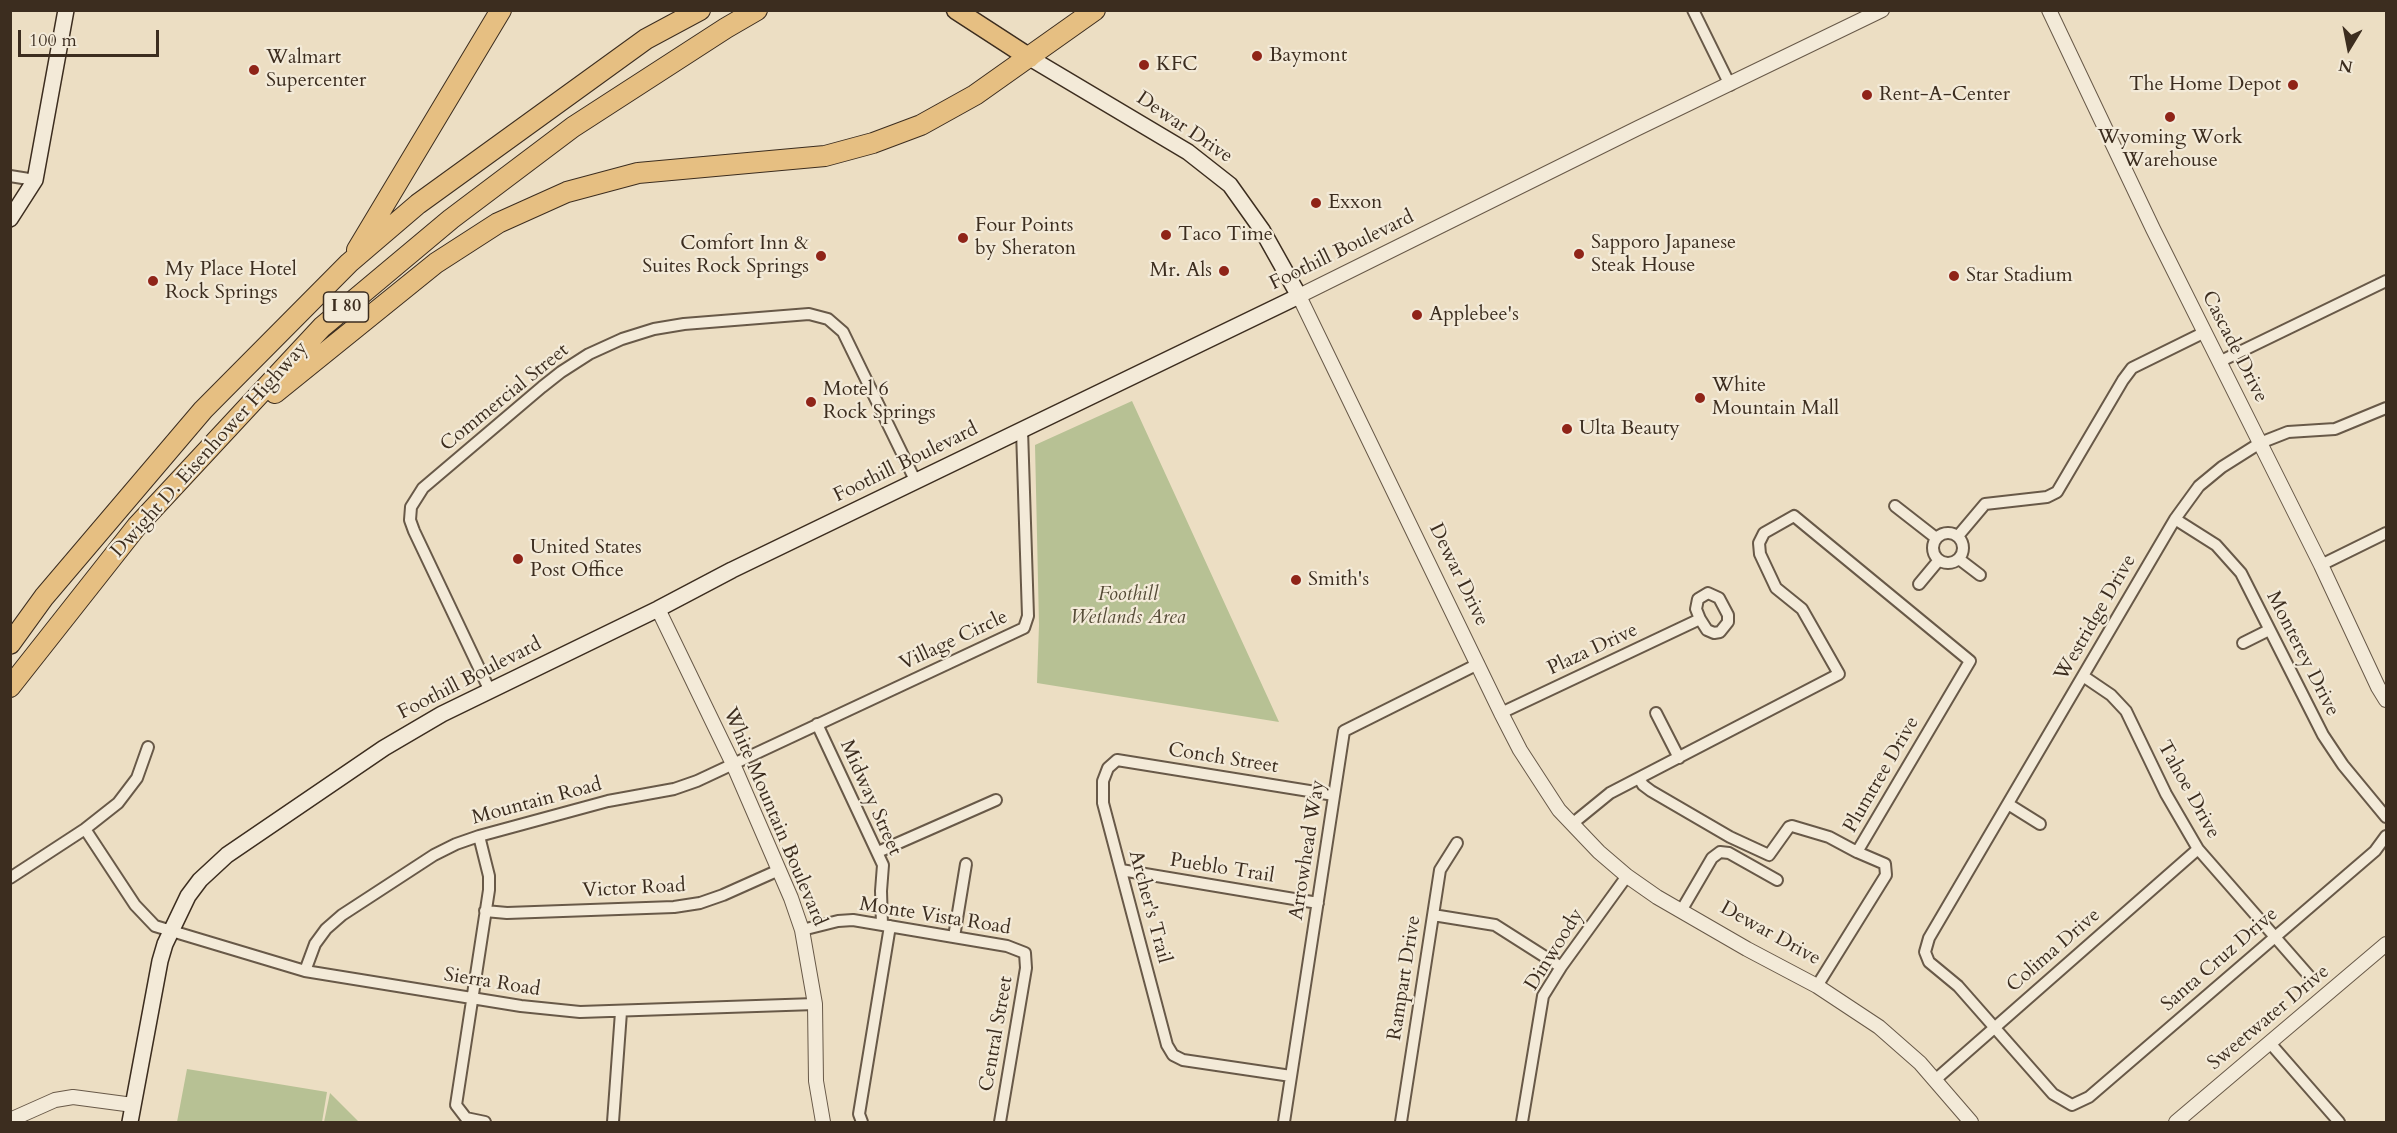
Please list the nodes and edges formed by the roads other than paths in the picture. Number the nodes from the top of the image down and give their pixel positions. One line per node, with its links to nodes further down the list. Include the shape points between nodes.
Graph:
1 (66, 10): 13 (main road)
2 (501, 10): 15 (highway)
3 (700, 10): 15 (highway, Dwight D. Eisenhower Highway / I 80, via 646,39 418,204)
4 (757, 10): 22 (highway, Dwight D. Eisenhower Highway / I 80, via 573,127 451,219 322,327)
5 (956, 10): 10 (main road, Dewar Drive)
6 (1095, 10): 10 (highway)
7 (1693, 10): 11 (street)
8 (1882, 10): 11 (street, Foothill Boulevard)
9 (2049, 10): 18 (street, Cascade Drive)
10 (1030, 58): 17 (main road, Dewar Drive, via 1188,152 1230,185 1262,230); 22 (highway, via 921,125 873,142 825,156 638,173 567,192 498,224 436,263)
11 (1730, 86): 17 (street, Foothill Boulevard)
12 (10, 176): 13 (street)
13 (35, 180): 14 (main road)
14 (10, 219)
15 (350, 263): 39 (highway, Dwight D. Eisenhower Highway / I 80, via 203,410 44,597)
16 (2386, 281): 19 (street)
17 (1299, 296): 21 (main road, Foothill Boulevard); 40 (street, Dewar Drive)
18 (2205, 332): 19 (street, Cascade Drive); 28 (street, via 2132,368 2057,492 2047,497 1985,504)
19 (2219, 362): 23 (street, Cascade Drive)
20 (2386, 408): 23 (street, Westridge Drive, via 2335,429 2288,432)
21 (1022, 430): 24 (main road, Foothill Boulevard); 47 (street, Village Circle, via 1028,616 1024,628)
22 (217, 439): 42 (highway, Dwight D. Eisenhower Highway / I 80, via 137,526)
23 (2260, 443): 26 (street, Westridge Drive, via 2199,486); 32 (street, Cascade Drive)
24 (916, 482): 35 (main road, Foothill Boulevard); 43 (street, Commercial Street, via 843,332 828,319 809,315 684,324 622,339 589,354 555,377 423,488 411,507 414,531)
25 (1895, 506): 29 (street)
26 (2175, 519): 37 (street, Monterey Drive, via 2216,545 2230,559); 41 (street, Westridge Drive)
27 (2386, 533): 32 (street)
28 (1958, 536): 29 (street, via 1948,532); 30 (street, via 1963,544)
29 (1936, 538): 31 (street, via 1933,551)
30 (1959, 559): 31 (street, via 1949,563); 33 (street)
31 (1939, 560): 34 (street)
32 (2321, 565): 44 (street, Cascade Drive)
33 (1980, 575)
34 (1919, 584)
35 (658, 609): 43 (main road, Foothill Boulevard); 50 (street, White Mountain Boulevard)
36 (1700, 619): 45 (street, Plaza Drive)
37 (2270, 630): 38 (street); 56 (street, Monterey Drive, via 2323,735)
38 (2243, 643)
39 (10, 644)
40 (1478, 664): 45 (street, Dewar Drive); 53 (street, Arrowhead Way, via 1344,731)
41 (2083, 676): 55 (street, Westridge Drive); 63 (street, Tahoe Drive, via 2126,711)
42 (10, 687)
43 (490, 691): 78 (main road, Foothill Boulevard, via 416,728 227,855 188,896)
44 (2386, 700)
45 (1501, 713): 57 (street, Dewar Drive, via 1541,785)
46 (1656, 713): 49 (street)
47 (817, 724): 50 (street, Mountain Road); 64 (street, Midway Street)
48 (148, 747): 59 (street, via 129,790 106,815)
49 (1679, 758): 52 (street); 65 (street, Plumtree Drive, via 1839,674 1802,609 1776,588 1760,554 1759,543 1764,533 1794,516 1970,661)
50 (733, 764): 60 (street, Mountain Road, via 674,789 608,801); 67 (street, White Mountain Boulevard)
51 (1108, 768): 53 (street, Conch Street, via 1117,760); 68 (street, Archer's Trail, via 1103,781 1103,803)
52 (1639, 778): 57 (street, via 1603,797); 65 (street, via 1643,785 1730,837 1769,855 1789,827 1829,837)
53 (1334, 795): 72 (street, Arrowhead Way)
54 (996, 800): 64 (street)
55 (2008, 804): 58 (street); 90 (street, Westridge Drive, via 1929,938 1925,952 1929,962 1958,986)
56 (2386, 817)
57 (1572, 824): 69 (street, Dewar Drive)
58 (2040, 824)
59 (85, 829): 70 (street); 78 (street, Sierra Road, via 140,911 155,926)
60 (479, 836): 74 (street, via 489,876); 84 (street, Mountain Road, via 434,855 342,915 315,944)
61 (2386, 836): 80 (street, Santa Cruz Drive, via 2375,851)
62 (1457, 843): 75 (street, Rampart Drive, via 1440,870)
63 (2198, 849): 80 (street, Tahoe Drive); 90 (street, Colima Drive)
64 (878, 852): 76 (street, Midway Street)
65 (1857, 852): 86 (street, Plumtree Drive, via 1885,864 1886,875)
66 (966, 864): 79 (street)
67 (779, 870): 74 (street, Victor Road, via 723,895 674,907); 77 (street, White Mountain Boulevard)
68 (1121, 870): 72 (street, Pueblo Trail); 92 (street, Archer's Trail, via 1167,1045 1173,1055 1183,1060)
69 (1627, 876): 73 (street, Dewar Drive); 83 (street, Dinwoody)
70 (10, 878)
71 (1777, 880): 73 (street, via 1729,852 1719,852)
72 (1318, 903): 92 (street, Arrowhead Way)
73 (1681, 910): 86 (street, Dewar Drive)
74 (485, 912): 87 (street)
75 (1433, 915): 83 (street, via 1495,925); 103 (street, Rampart Drive)
76 (886, 925): 77 (street, Monte Vista Road, via 853,920); 79 (street, Monte Vista Road); 100 (street, Midway Street, via 859,1114)
77 (802, 930): 88 (street, White Mountain Boulevard)
78 (170, 932): 84 (street, Sierra Road); 94 (main road, Foothill Boulevard, via 160,961)
79 (954, 936): 82 (street, Monte Vista Road)
80 (2274, 937): 85 (street, Tahoe Drive); 90 (street, Santa Cruz Drive, via 2089,1097 2072,1105 2053,1095)
81 (2386, 944): 91 (street, Sweetwater Drive)
82 (1025, 953): 101 (street, Central Street, via 1026,968)
83 (1561, 967): 104 (street, Dinwoody, via 1543,996)
84 (305, 971): 87 (street, Sierra Road)
85 (2310, 977)
86 (1817, 986): 93 (street, Dewar Drive, via 1879,1027)
87 (471, 998): 89 (street, Sierra Road, via 552,1010); 97 (street, via 456,1105 466,1118)
88 (815, 1004): 89 (street, Sierra Road); 99 (street, White Mountain Boulevard, via 816,1081)
89 (621, 1012): 98 (street)
90 (1994, 1027): 93 (street, Colima Drive)
91 (2270, 1043): 106 (street, Sweetwater Drive); 107 (street)
92 (1291, 1076): 102 (street, Arrowhead Way)
93 (1935, 1080): 105 (street, Dewar Drive)
94 (133, 1105): 95 (street, via 73,1097 56,1100); 96 (main road, Foothill Boulevard)
95 (10, 1120)
96 (130, 1122)
97 (485, 1122)
98 (613, 1122)
99 (823, 1122)
100 (862, 1122)
101 (1000, 1122)
102 (1284, 1122)
103 (1401, 1122)
104 (1522, 1122)
105 (1971, 1122)
106 (2176, 1122)
107 (2339, 1122)

